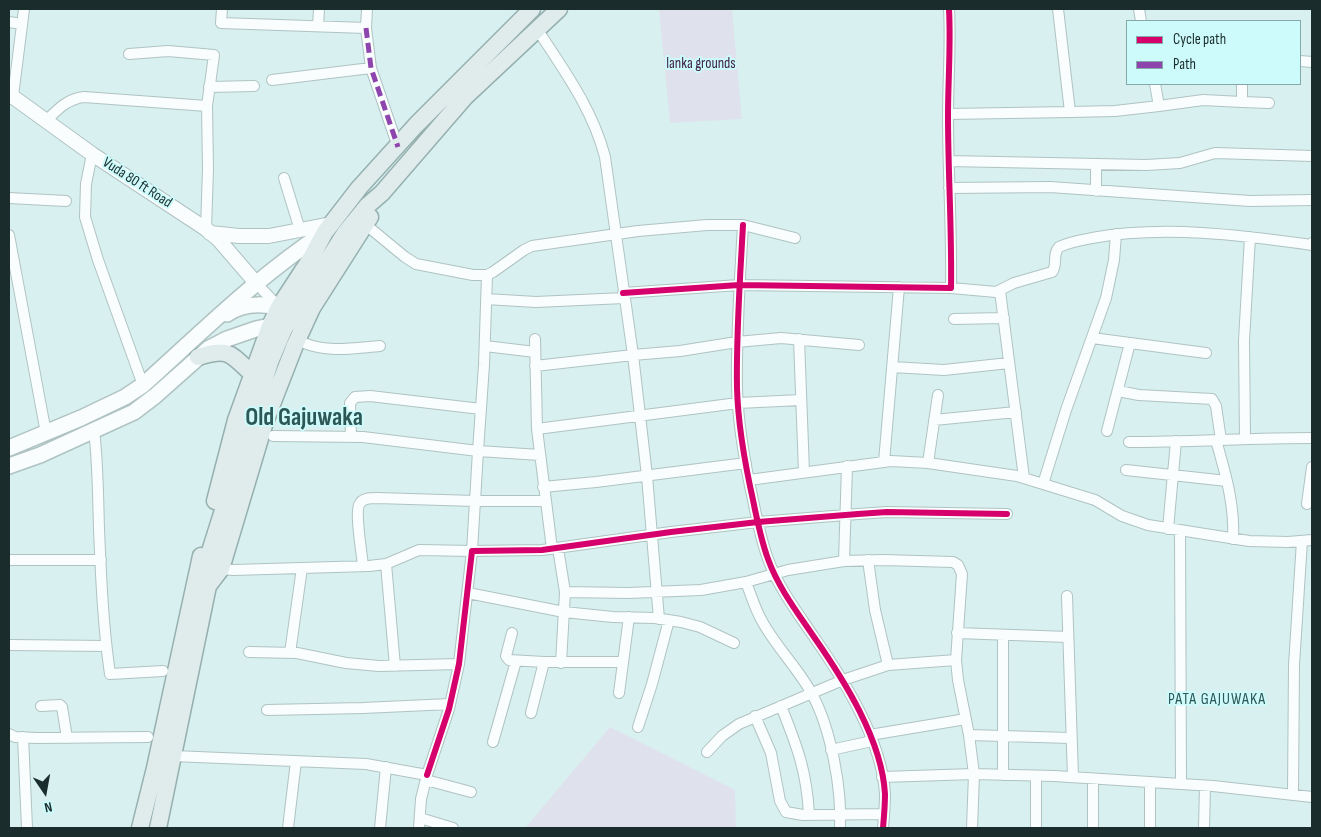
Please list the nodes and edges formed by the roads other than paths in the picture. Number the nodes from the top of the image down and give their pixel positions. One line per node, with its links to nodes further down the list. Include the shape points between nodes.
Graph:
1 (24, 9): 10 (street)
2 (222, 9): 11 (street, via 222,23)
3 (319, 9): 11 (street)
4 (367, 9): 12 (street)
5 (532, 9): 29 (main road)
6 (559, 9): 13 (main road)
7 (949, 9): 27 (street)
8 (1058, 9): 26 (street)
9 (9, 22): 10 (street)
10 (22, 24): 21 (street)
11 (318, 26): 12 (street)
12 (366, 28): 15 (street)
13 (538, 29): 37 (main road, via 465,97); 46 (street, via 579,95 600,138)
14 (128, 54): 19 (street, via 168,51 214,55)
15 (371, 68): 16 (street); 29 (street)
16 (272, 80)
17 (1155, 85): 25 (street)
18 (1242, 85): 22 (street)
19 (209, 86): 20 (street); 24 (street)
20 (254, 86)
21 (11, 95): 28 (street, Vuda 80 ft Road)
22 (1242, 102): 23 (street); 25 (street, via 1203,100)
23 (1269, 103)
24 (207, 106): 28 (street, via 84,97 67,101); 45 (street)
25 (1159, 106): 26 (street)
26 (1070, 112): 27 (street)
27 (948, 114): 32 (street)
28 (46, 121): 30 (street, Vuda 80 ft Road)
29 (398, 147): 42 (main road, via 359,188)
30 (92, 154): 45 (street, Vuda 80 ft Road); 82 (street, via 84,217)
31 (1312, 156): 33 (street, via 1223,152 1180,163)
32 (949, 161): 33 (street); 35 (street)
33 (1096, 164): 36 (street)
34 (284, 178): 44 (street)
35 (949, 188): 36 (street); 57 (street)
36 (1096, 191): 39 (street, via 1250,201)
37 (382, 193): 52 (main road); 140 (main road, via 374,211 312,308 295,345 265,422)
38 (9, 198): 40 (street)
39 (1312, 200)
40 (66, 201)
41 (743, 225): 46 (street, via 679,226); 50 (street); 55 (street)
42 (328, 228): 44 (street); 52 (main road); 54 (main road)
43 (371, 229): 53 (street, via 416,264 473,276)
44 (300, 230): 45 (street, via 269,236)
45 (208, 231): 54 (street, Vuda 80 ft Road)
46 (616, 234): 53 (street, via 532,246); 59 (street)
47 (1116, 234): 49 (street); 58 (street, via 1059,247 1055,252 1052,272 1014,283); 65 (street, via 1112,276)
48 (9, 235): 94 (street)
49 (1250, 237): 51 (street); 97 (street, via 1244,349)
50 (795, 238)
51 (1312, 244)
52 (318, 260): 63 (main road)
53 (487, 275): 60 (street)
54 (256, 283): 63 (street); 64 (main road)
55 (739, 284): 56 (street); 59 (street); 68 (street)
56 (899, 287): 57 (street); 80 (street)
57 (951, 288): 58 (street, via 991,293)
58 (1000, 291): 61 (street)
59 (624, 296): 60 (street, via 536,302); 76 (street)
60 (486, 299): 73 (street)
61 (1004, 318): 62 (street); 78 (street)
62 (954, 319)
63 (281, 320): 64 (main road, via 258,305 241,307); 77 (main road, via 227,339); 81 (main road); 143 (main road)
64 (209, 324): 82 (main road)
65 (1092, 338): 70 (street); 118 (street)
66 (535, 339): 74 (street)
67 (799, 339): 68 (street); 71 (street); 85 (street)
68 (737, 342): 76 (street); 86 (street)
69 (304, 343): 72 (street, via 328,349)
70 (1130, 343): 75 (street); 83 (street)
71 (859, 345)
72 (380, 346)
73 (485, 346): 74 (street); 87 (street)
74 (535, 352): 79 (street)
75 (1206, 353)
76 (633, 355): 79 (street); 89 (street)
77 (198, 357): 81 (main road, via 228,352); 92 (main road, via 144,405)
78 (1010, 363): 80 (street, via 944,370); 88 (street)
79 (535, 366): 91 (street)
80 (892, 367): 105 (street)
81 (252, 374): 143 (main road, via 234,429)
82 (143, 385): 94 (main road, via 125,397)
83 (1118, 391): 93 (street); 99 (street, via 1212,399 1216,406)
84 (938, 395): 90 (street)
85 (801, 400): 86 (street); 112 (street)
86 (738, 402): 89 (street); 106 (street)
87 (481, 409): 96 (street, via 361,396 350,403); 103 (street)
88 (1016, 412): 90 (street); 115 (street)
89 (640, 414): 91 (street); 114 (street)
90 (934, 420): 107 (street)
91 (537, 429): 104 (street)
92 (94, 430): 108 (main road); 134 (street)
93 (1107, 431)
94 (46, 433): 102 (main road)
95 (273, 436): 96 (street)
96 (351, 437): 103 (street)
97 (1244, 438): 98 (street); 99 (street)
98 (1312, 438)
99 (1218, 440): 100 (street); 117 (street)
100 (1176, 441): 101 (street); 113 (street)
101 (1129, 442)
102 (9, 448)
103 (478, 451): 104 (street); 120 (street)
104 (540, 455): 119 (street)
105 (884, 462): 107 (street); 109 (street)
106 (746, 463): 114 (street); 116 (street)
107 (928, 463): 115 (street)
108 (9, 466)
109 (847, 466): 112 (street); 124 (street)
110 (1312, 467): 122 (street)
111 (1126, 470): 113 (street)
112 (804, 472): 116 (street)
113 (1173, 475): 117 (street); 126 (street)
114 (647, 476): 119 (street); 128 (street)
115 (1024, 478): 118 (street)
116 (749, 480): 125 (street)
117 (1227, 481): 129 (street)
118 (1043, 484): 126 (street, via 1095,500 1131,521)
119 (543, 487): 121 (street)
120 (475, 501): 121 (street); 132 (street); 138 (street, via 364,499 358,514)
121 (545, 501): 131 (street)
122 (1307, 504)
123 (1007, 514): 124 (street, via 887,512)
124 (845, 515): 125 (street); 136 (street)
125 (758, 522): 128 (street); 141 (street)
126 (1168, 529): 127 (street)
127 (1180, 531): 129 (street); 202 (street)
128 (653, 535): 131 (street); 145 (street)
129 (1233, 539): 130 (street)
130 (1307, 541): 205 (street, via 1294,665)
131 (555, 548): 132 (street); 144 (street)
132 (472, 551): 137 (street, via 418,550); 146 (street)
133 (9, 560): 134 (street)
134 (101, 560): 157 (street)
135 (868, 560): 136 (street); 152 (street, via 948,561 958,565 962,579); 166 (street)
136 (844, 561): 141 (street)
137 (386, 564): 138 (street); 167 (street)
138 (363, 566): 139 (street)
139 (302, 568): 140 (street); 159 (street)
140 (222, 569): 143 (main road)
141 (774, 574): 142 (street); 169 (street)
142 (746, 582): 145 (street, via 701,590); 171 (street, via 762,622)
143 (196, 592): 191 (main road); 212 (main road)
144 (565, 592): 145 (street); 148 (street)
145 (657, 592): 150 (street)
146 (468, 593): 148 (street); 165 (street)
147 (1067, 596): 154 (street)
148 (564, 612): 149 (street); 163 (street)
149 (628, 617): 150 (street); 164 (street)
150 (664, 619): 155 (street, via 700,627); 179 (street, via 652,684)
151 (512, 632): 161 (street, via 507,658)
152 (957, 633): 153 (street); 160 (street)
153 (1003, 636): 154 (street); 182 (street)
154 (1068, 637): 187 (street)
155 (734, 643)
156 (9, 644): 157 (street)
157 (106, 646): 168 (street, via 110,674)
158 (249, 652): 159 (street)
159 (290, 653): 167 (street, via 362,665)
160 (956, 660): 166 (street); 178 (street)
161 (516, 661): 162 (street); 188 (street)
162 (544, 662): 163 (street); 176 (street)
163 (560, 662): 164 (street)
164 (623, 662): 170 (street)
165 (459, 664): 167 (street); 172 (street)
166 (888, 665): 169 (street)
167 (395, 666)
168 (164, 671)
169 (843, 680): 171 (street); 186 (street)
170 (619, 693)
171 (812, 694): 174 (street); 189 (street, via 824,720)
172 (450, 704): 175 (street); 197 (street)
173 (41, 706): 184 (street, via 62,707)
174 (781, 706): 177 (street); 209 (street, via 805,771)
175 (266, 710)
176 (531, 713)
177 (755, 716): 190 (street, via 730,729); 209 (street, via 771,753 783,808 790,814)
178 (966, 719): 181 (street); 186 (street)
179 (638, 727)
180 (9, 734): 183 (street)
181 (969, 734): 182 (street); 194 (street)
182 (1003, 736): 187 (street); 195 (street)
183 (23, 737): 184 (street); 211 (street)
184 (67, 738): 185 (street)
185 (148, 738)
186 (871, 738): 189 (street); 198 (street)
187 (1072, 738): 199 (street)
188 (493, 742)
189 (832, 750): 207 (street)
190 (707, 752)
191 (173, 756): 192 (street); 213 (main road)
192 (296, 760): 193 (street); 214 (street)
193 (386, 767): 197 (street); 215 (street)
194 (974, 774): 195 (street); 198 (street); 219 (street)
195 (1003, 774): 196 (street)
196 (1036, 776): 199 (street); 220 (street)
197 (427, 777): 204 (street); 210 (street, via 421,799)
198 (882, 777): 208 (street)
199 (1073, 777): 200 (street)
200 (1093, 779): 201 (street); 221 (street)
201 (1150, 783): 202 (street); 222 (street)
202 (1181, 784): 203 (street)
203 (1205, 786): 205 (street); 223 (street)
204 (471, 792)
205 (1293, 794): 206 (street)
206 (1312, 797)
207 (840, 814): 208 (street); 209 (street); 217 (street)
208 (884, 814): 218 (street)
209 (809, 815)
210 (420, 823): 216 (street)
211 (27, 828)
212 (140, 828)
213 (158, 828)
214 (288, 828)
215 (380, 828)
216 (452, 828)
217 (840, 828)
218 (882, 828)
219 (972, 828)
220 (1036, 828)
221 (1094, 828)
222 (1150, 828)
223 (1204, 828)

